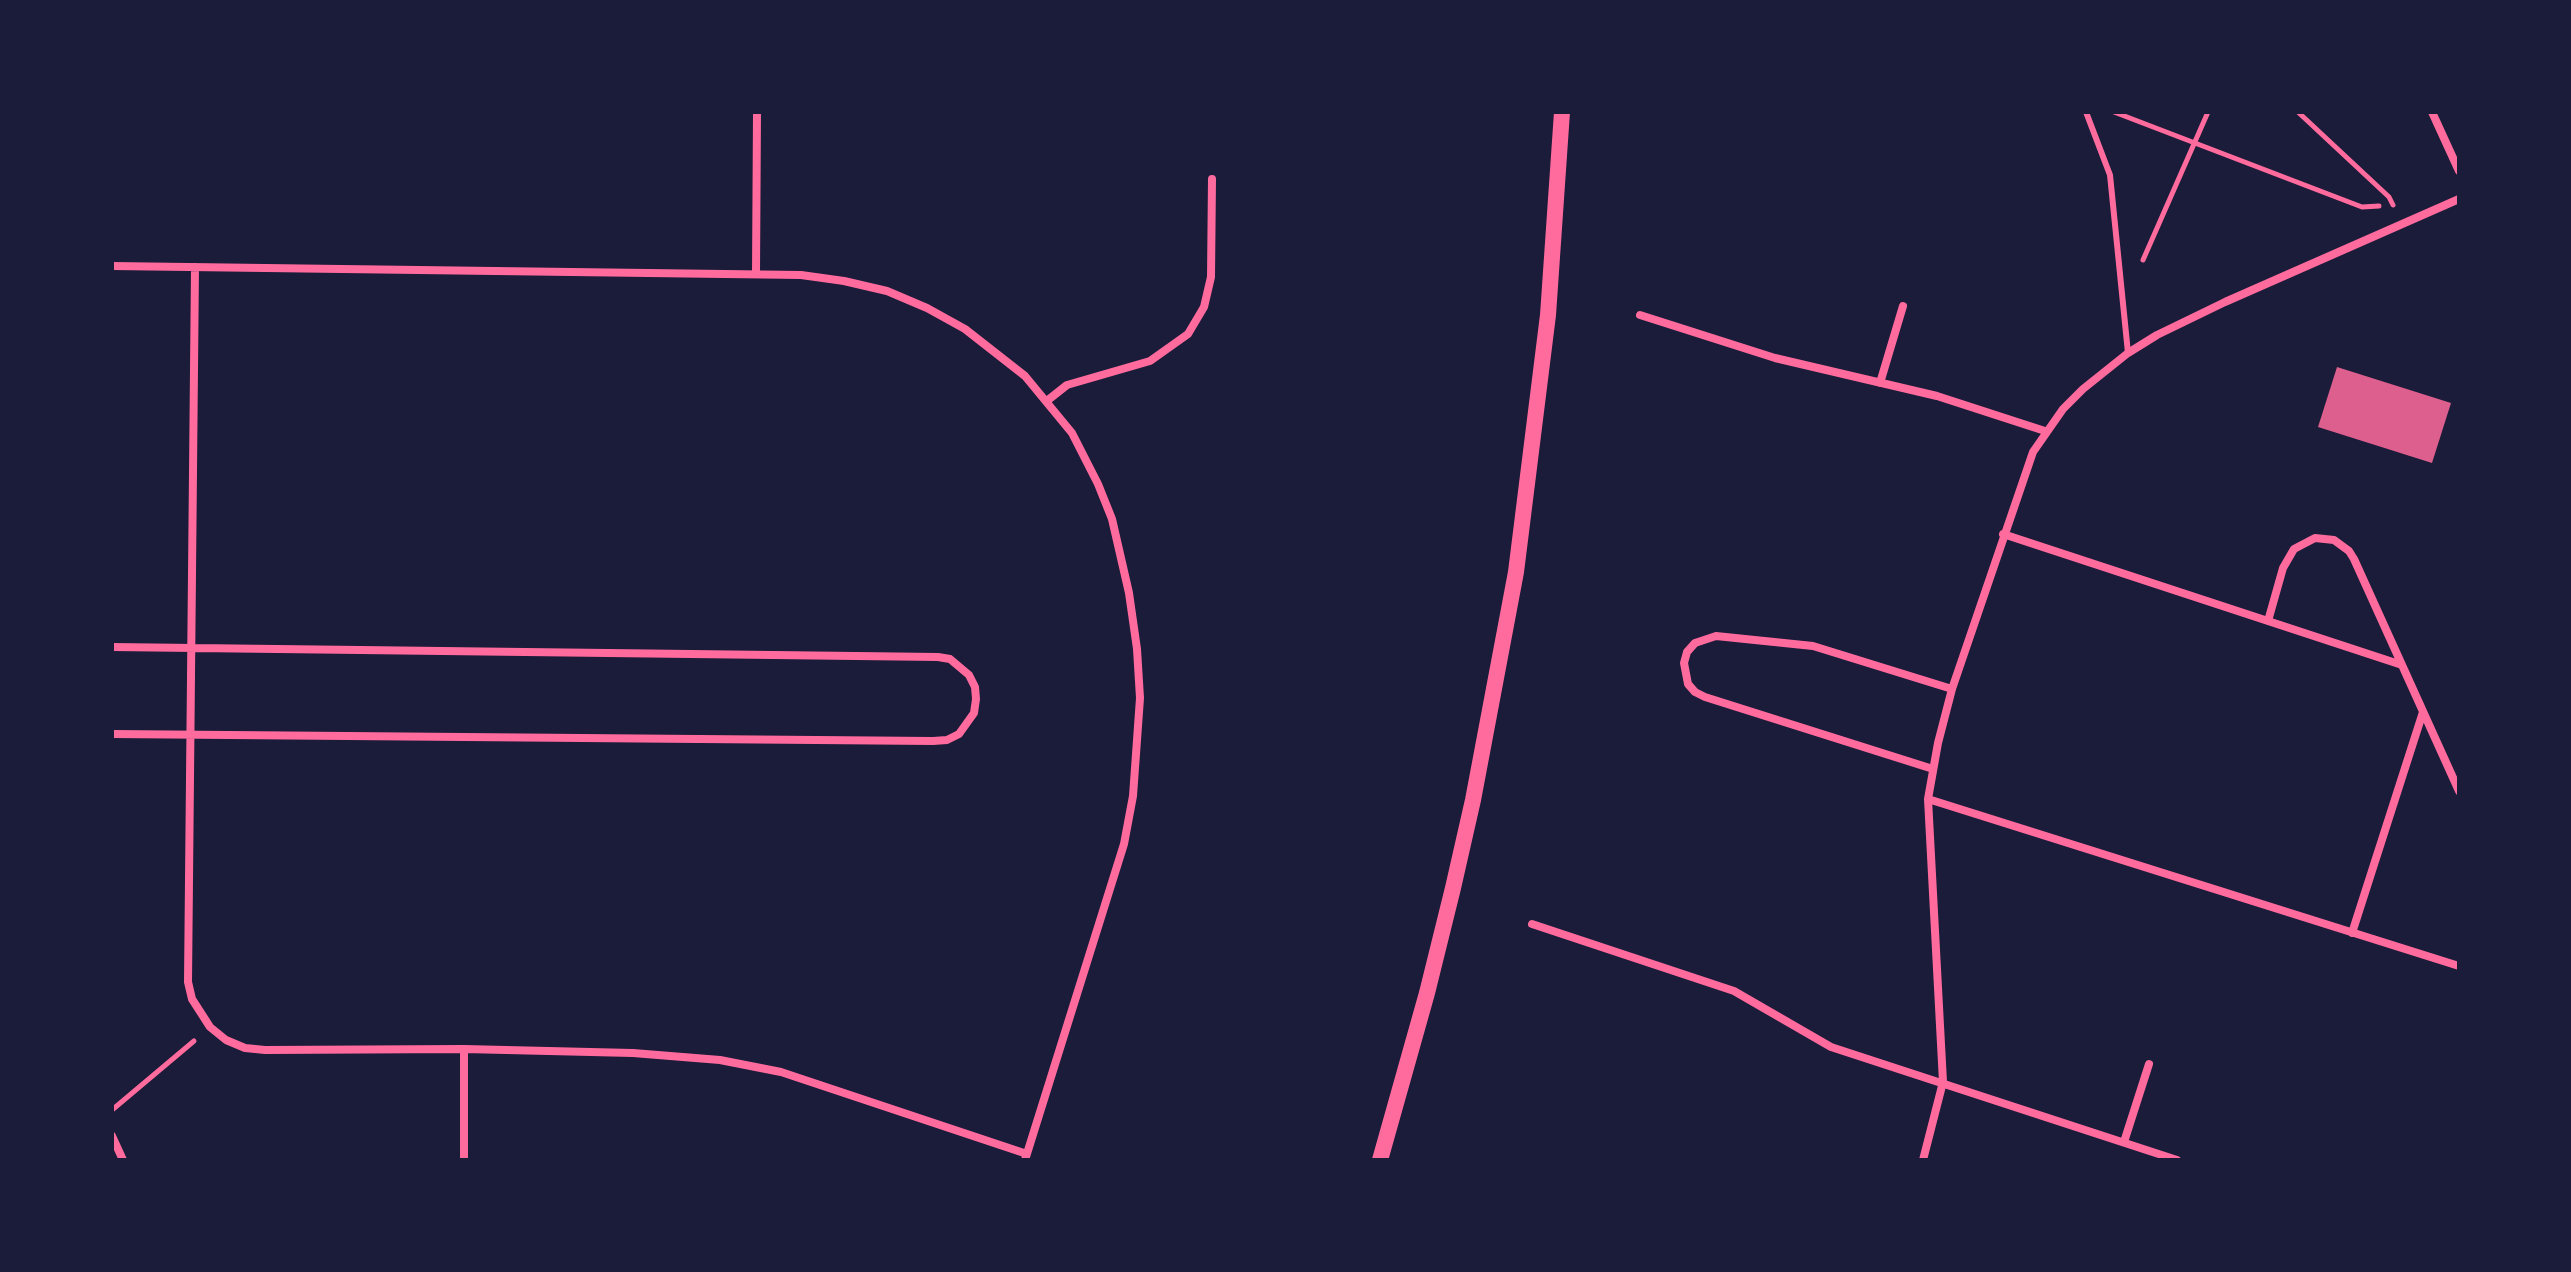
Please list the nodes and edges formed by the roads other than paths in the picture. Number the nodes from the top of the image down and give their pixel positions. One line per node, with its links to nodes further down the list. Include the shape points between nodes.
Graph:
1 (757, 112): 10 (street)
2 (1562, 112): 40 (main road, via 1548,315 1513,587 1453,888)
3 (2086, 112): 13 (lane, via 2110,175)
4 (2432, 112): 5 (street)
5 (2459, 171)
6 (1212, 179): 15 (street, via 1211,277 1204,307 1188,334 1150,361 1067,385)
7 (2459, 199): 13 (street, via 2225,302)
8 (112, 266): 9 (street)
9 (195, 267): 10 (street); 20 (street)
10 (756, 273): 15 (street, via 844,281 927,308 1001,355)
11 (1903, 306): 14 (street)
12 (1640, 315): 14 (street, via 1775,358)
13 (2128, 353): 16 (street, via 2083,389)
14 (1880, 383): 16 (street)
15 (1048, 400): 37 (street, via 1086,458 1112,519 1129,593 1140,698 1124,844)
16 (2045, 431): 17 (street)
17 (2003, 534): 18 (street); 22 (street)
18 (2268, 621): 21 (street); 21 (street, via 2294,549 2315,538 2334,540 2354,559)
19 (112, 647): 20 (street)
20 (192, 648): 25 (street); 25 (street, via 938,657 950,659 969,675 976,699 974,713 959,734 933,741)
21 (2402, 665): 23 (street)
22 (1952, 689): 26 (street); 26 (street, via 1813,646 1716,636 1695,643 1684,663 1688,684 1705,697)
23 (2423, 711): 27 (street); 30 (street)
24 (112, 734): 25 (street)
25 (191, 735): 32 (street, via 188,982 210,1027 236,1044 265,1050)
26 (1933, 769): 28 (street)
27 (2459, 791)
28 (1928, 799): 30 (street); 34 (street)
29 (1532, 924): 34 (street, via 1734,991 1831,1047)
30 (2352, 933): 31 (street)
31 (2459, 966)
32 (464, 1049): 37 (street, via 720,1060 809,1081); 39 (street)
33 (2149, 1064): 36 (street)
34 (1943, 1082): 36 (street); 41 (street)
35 (112, 1136): 38 (street)
36 (2124, 1142): 42 (street)
37 (1026, 1157)
38 (123, 1160)
39 (464, 1160)
40 (1380, 1160)
41 (1923, 1160)
42 (2177, 1160)

